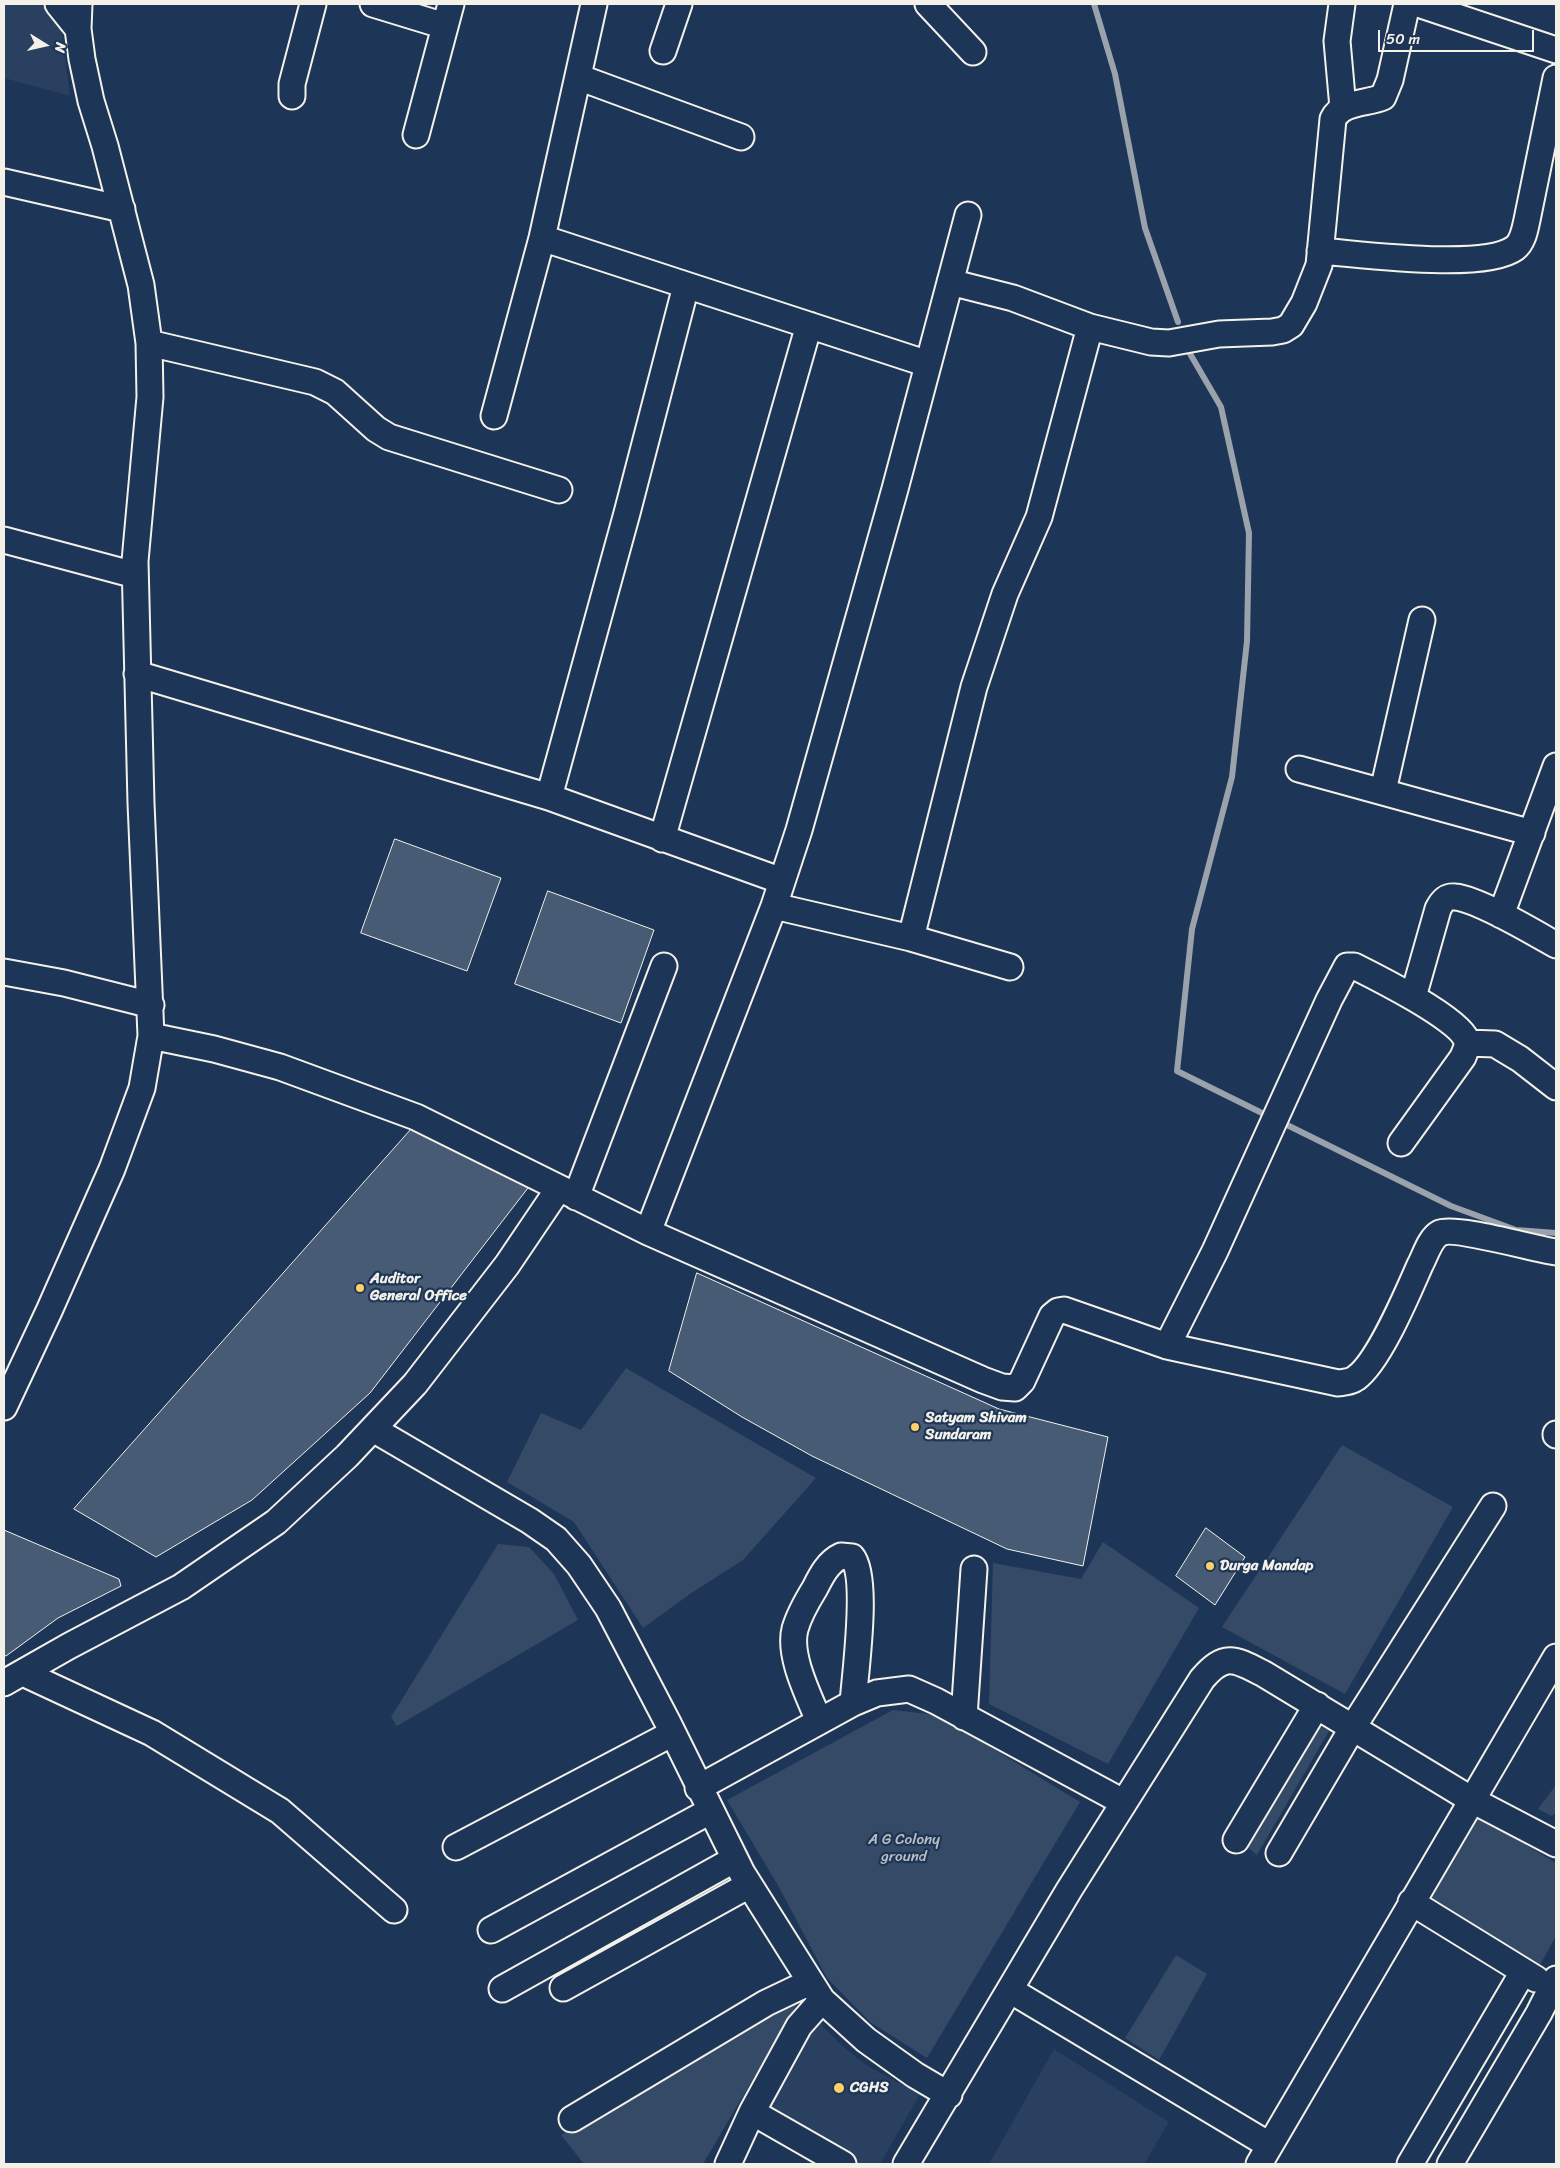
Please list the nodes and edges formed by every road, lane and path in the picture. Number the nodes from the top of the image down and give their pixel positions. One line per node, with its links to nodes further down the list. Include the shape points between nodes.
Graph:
1 (58, 4): 12 (street)
2 (79, 4): 12 (street)
3 (313, 4): 18 (street, via 292,84)
4 (373, 4): 11 (street)
5 (594, 4): 16 (street)
6 (679, 4): 14 (street)
7 (928, 4): 15 (street)
8 (1342, 4): 19 (street, via 1337,41)
9 (1407, 4): 19 (street, via 1390,80 1383,97)
10 (1418, 4): 13 (street)
11 (448, 15): 20 (street)
12 (78, 29): 23 (street, via 91,101)
13 (1556, 50)
14 (664, 51)
15 (973, 52)
16 (578, 77): 21 (street); 25 (street)
17 (1556, 78): 26 (street, via 1527,220 1516,247 1486,256 1433,260)
18 (292, 96)
19 (1343, 108): 26 (street, via 1336,113 1332,128)
20 (416, 135)
21 (741, 138)
22 (4, 182): 23 (street)
23 (122, 209): 31 (street, via 141,285)
24 (968, 215): 27 (street)
25 (542, 238): 28 (street); 33 (street)
26 (1320, 251): 30 (street, via 1310,292 1291,325 1283,330 1219,334 1169,343 1151,342)
27 (950, 282): 30 (street, via 1013,298); 32 (street)
28 (686, 286): 29 (street); 42 (street)
29 (809, 325): 32 (street); 44 (street)
30 (1090, 327): 48 (street, via 1039,517 1005,594 974,687)
31 (149, 343): 34 (street, via 315,382 336,392 389,437); 36 (street, via 150,397)
32 (928, 364): 45 (street)
33 (494, 416)
34 (559, 490)
35 (4, 540): 36 (street)
36 (135, 575): 38 (street)
37 (1422, 620): 41 (street)
38 (137, 674): 42 (street); 54 (street)
39 (1299, 770): 41 (street)
40 (1554, 777): 43 (street)
41 (1383, 791): 43 (street)
42 (549, 797): 44 (street)
43 (1532, 833): 47 (street)
44 (662, 839): 45 (street)
45 (782, 881): 46 (street)
46 (774, 906): 48 (street); 60 (street)
47 (1501, 915): 49 (street); 53 (street, via 1462,898 1445,899 1438,909)
48 (911, 938): 51 (street)
49 (1556, 945)
50 (664, 966): 59 (street)
51 (1010, 967)
52 (4, 972): 54 (street)
53 (1413, 997): 56 (street, via 1461,1031); 62 (street, via 1354,966 1347,966 1215,1251)
54 (151, 1005): 55 (street)
55 (152, 1036): 59 (street, via 280,1067 364,1097 416,1117); 63 (street, via 142,1088 112,1169)
56 (1467, 1043): 57 (street, via 1496,1044); 58 (street, via 1463,1057)
57 (1556, 1086)
58 (1401, 1143)
59 (567, 1192): 60 (street); 64 (street, via 415,1384)
60 (648, 1232): 62 (street, via 1010,1389 1022,1381 1052,1316 1058,1311 1073,1312)
61 (1556, 1252): 62 (street, via 1483,1236 1440,1232 1425,1255 1376,1354 1363,1372 1348,1382 1338,1383)
62 (1167, 1346)
63 (4, 1407)
64 (373, 1430): 68 (street, via 276,1522 180,1587); 74 (street, via 530,1520 556,1539 579,1565 608,1608)
65 (1493, 1506): 73 (street)
66 (974, 1569): 71 (street)
67 (1556, 1657): 76 (street)
68 (13, 1678): 86 (street, via 152,1734 280,1811)
69 (853, 1703): 71 (street, via 877,1693 909,1689); 72 (street); 72 (street, via 860,1594 856,1562 852,1557 841,1556 828,1566 802,1610 794,1631 797,1665)
70 (1317, 1705): 73 (street); 77 (street, via 1243,1663 1226,1660 1217,1664 1202,1679); 80 (street)
71 (964, 1717): 77 (street)
72 (819, 1721): 75 (street)
73 (1353, 1727): 76 (street); 82 (street)
74 (673, 1733): 75 (street); 81 (street)
75 (698, 1788): 78 (street)
76 (1472, 1800): 79 (street); 85 (street)
77 (1123, 1802): 92 (street)
78 (710, 1811): 83 (street); 87 (street)
79 (1552, 1839)
80 (1236, 1840)
81 (456, 1847)
82 (1279, 1853)
83 (735, 1860): 84 (street); 91 (street)
84 (749, 1885): 90 (street); 93 (street)
85 (1411, 1902): 88 (street); 97 (street)
86 (394, 1910)
87 (491, 1930)
88 (1523, 1972): 89 (street); 101 (street)
89 (1554, 1984): 102 (street)
90 (563, 1988)
91 (502, 1989)
92 (1010, 1990): 94 (street); 97 (street)
93 (816, 1991): 94 (street, via 866,2040); 95 (street); 96 (street, via 766,2003)
94 (948, 2094): 100 (street)
95 (752, 2112): 98 (street); 99 (street)
96 (572, 2119)
97 (1264, 2155)
98 (728, 2164)
99 (843, 2164)
100 (906, 2164)
101 (1410, 2164)
102 (1450, 2164)

